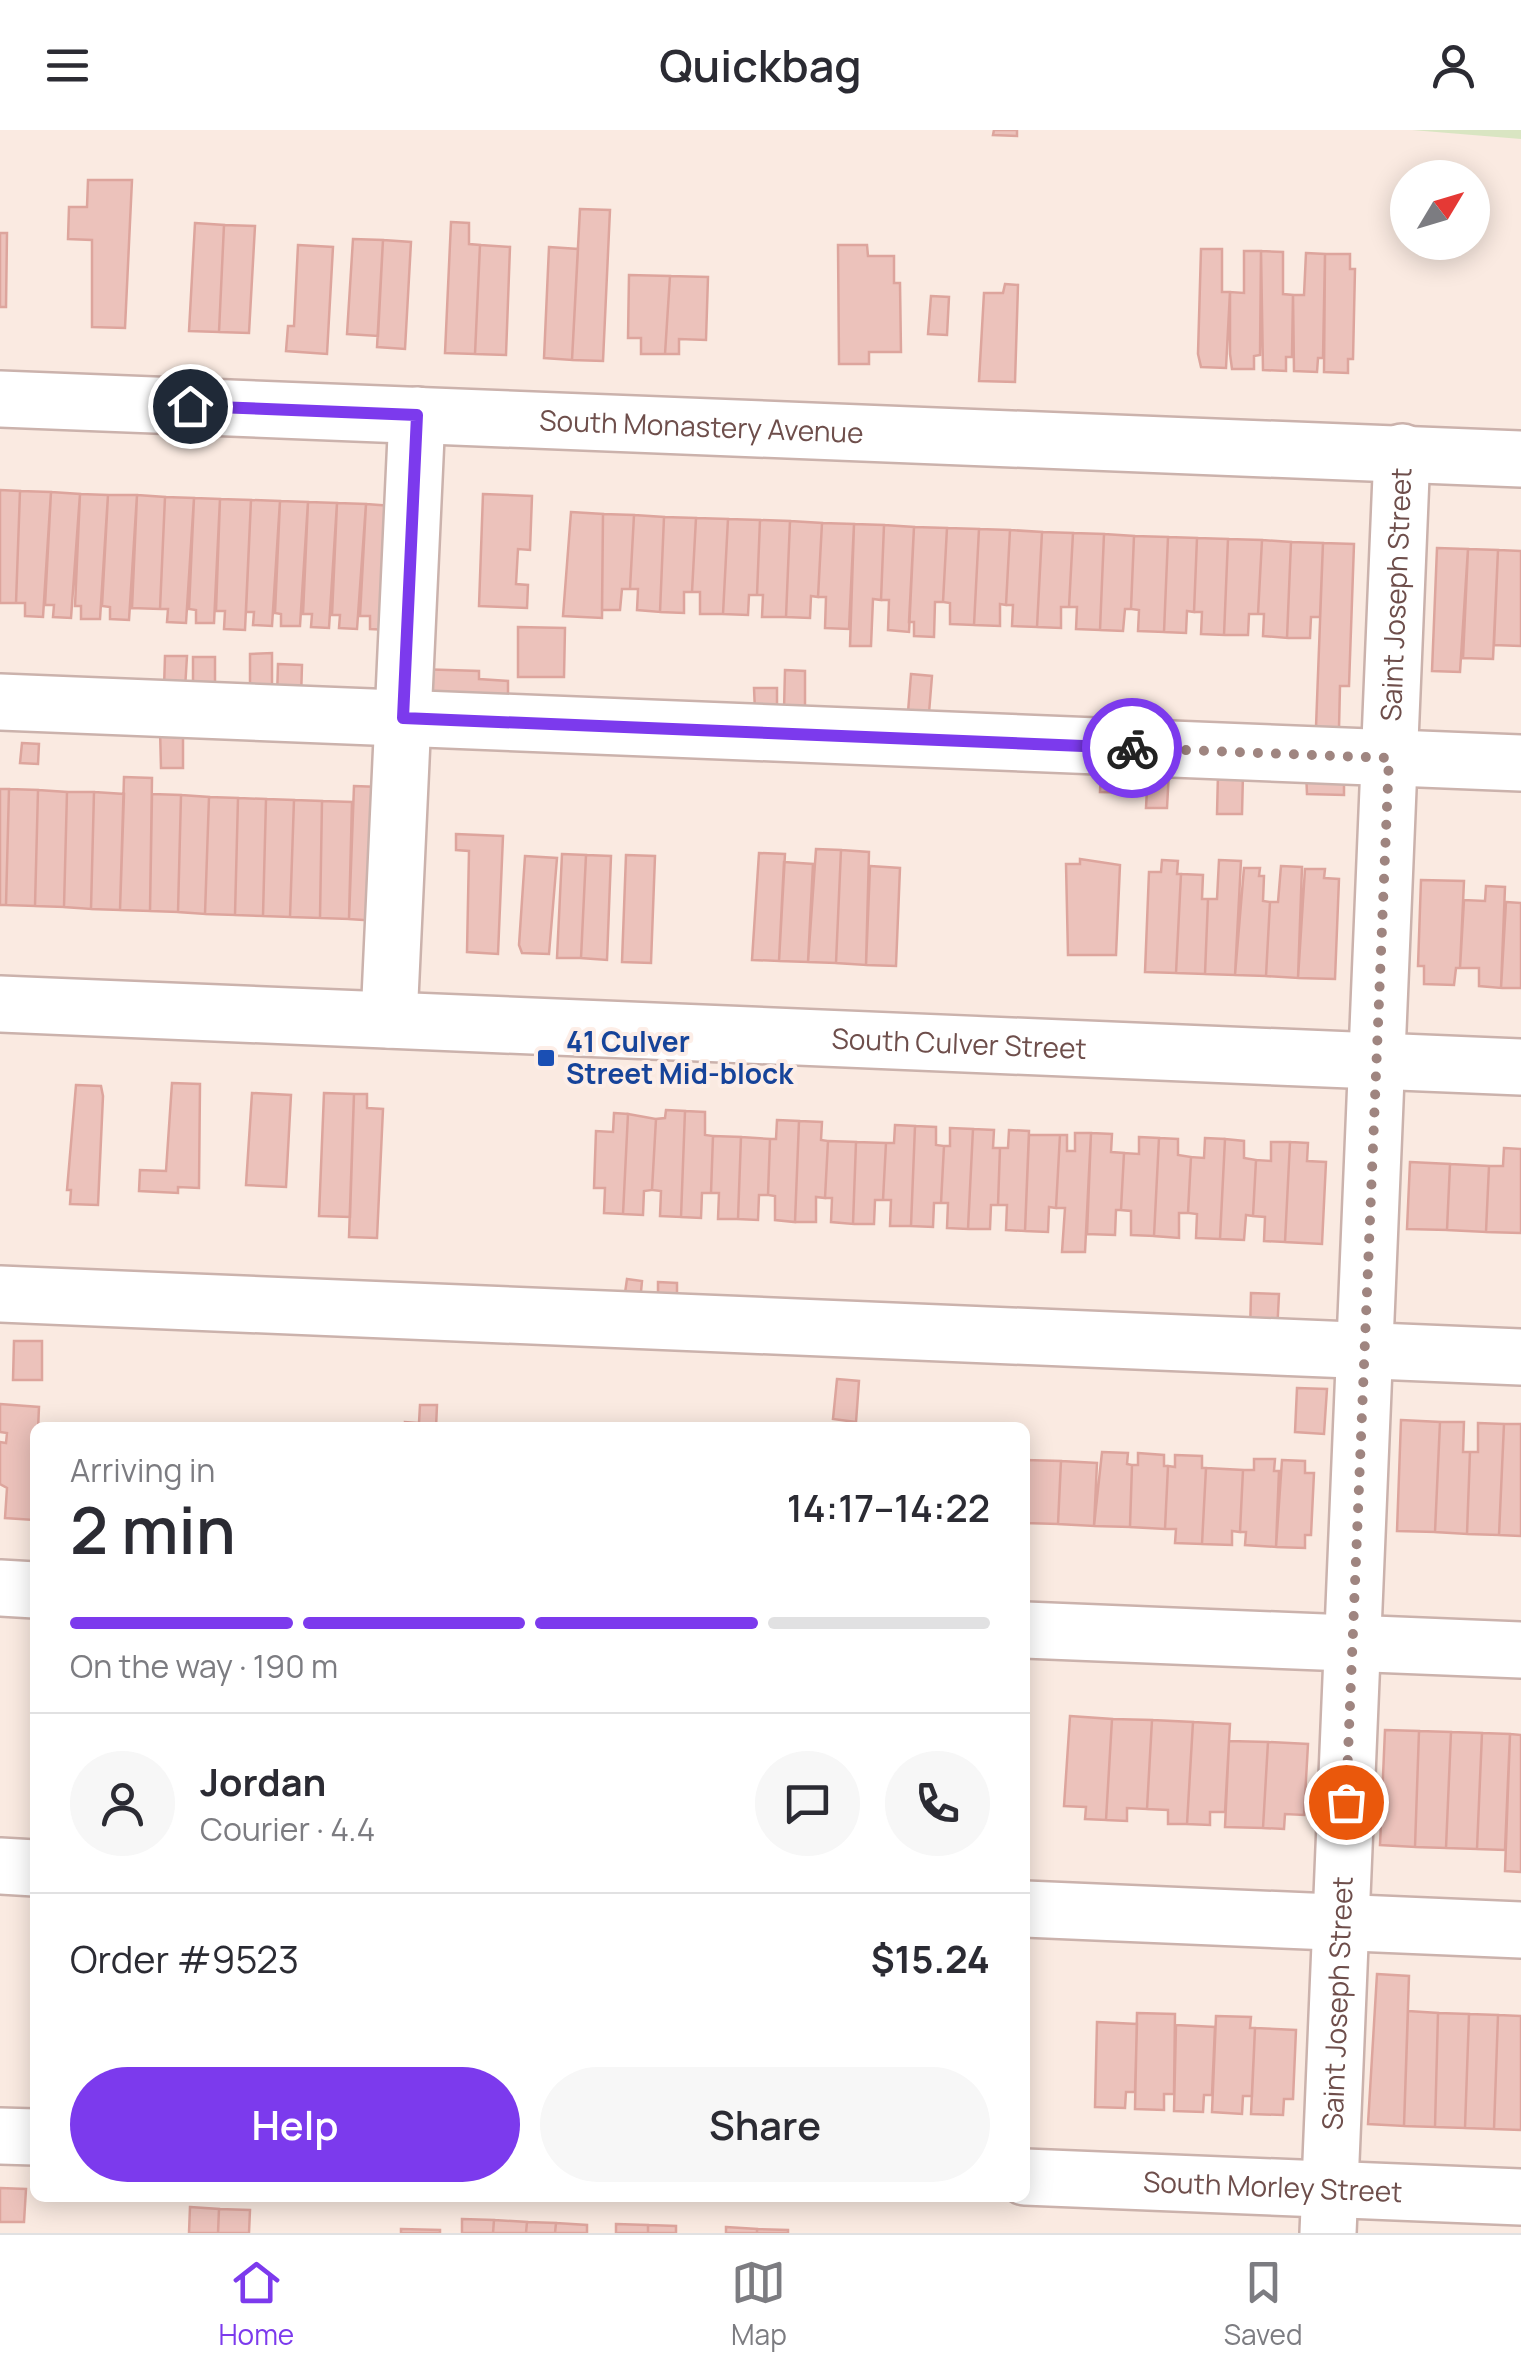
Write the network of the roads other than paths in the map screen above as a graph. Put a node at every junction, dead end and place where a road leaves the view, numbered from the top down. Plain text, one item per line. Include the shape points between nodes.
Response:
1 (0, 399) edge
2 (417, 415) junction
3 (1402, 452) junction
4 (1521, 459) edge
5 (0, 702) edge
6 (403, 718) junction
7 (1389, 758) junction
8 (1521, 763) edge
9 (0, 1004) edge
10 (389, 1020) junction
11 (1376, 1061) junction
12 (1521, 1067) edge
13 (0, 1294) edge
14 (1365, 1351) junction
15 (1521, 1357) edge
16 (0, 1588) edge
17 (30, 1590) edge
18 (1030, 1630) edge
19 (1353, 1643) junction
20 (1521, 1650) edge
21 (0, 1866) edge
22 (30, 1868) edge
23 (1030, 1909) edge
24 (1341, 1922) junction
25 (1521, 1930) edge
26 (0, 2136) edge
27 (30, 2137) edge
28 (1030, 2179) edge
29 (1521, 2197) edge
30 (1329, 2211) edge

1 - 2 street, South Monastery Avenue
2 - 3 street, South Monastery Avenue
2 - 6 street
3 - 4 street, South Monastery Avenue
3 - 7 street, Saint Joseph Street
5 - 6 street
6 - 7 street
6 - 10 street
7 - 8 street
7 - 11 street, Saint Joseph Street
9 - 10 street, South Culver Street
10 - 11 street, South Culver Street
11 - 12 street, South Culver Street
11 - 14 street, Saint Joseph Street
13 - 14 street
14 - 15 street
14 - 19 street, Saint Joseph Street
16 - 17 street
18 - 19 street
19 - 20 street
19 - 24 street, Saint Joseph Street
21 - 22 street
23 - 24 street
24 - 25 street
24 - 30 street, Saint Joseph Street
26 - 27 street
28 - 30 street, South Morley Street
29 - 30 street, South Morley Street

